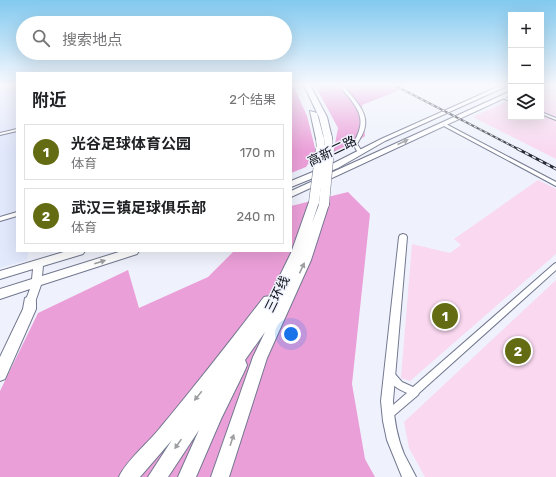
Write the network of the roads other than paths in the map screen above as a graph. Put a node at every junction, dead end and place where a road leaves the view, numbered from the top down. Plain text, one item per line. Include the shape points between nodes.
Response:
1 (312, 107) edge
2 (318, 107) edge
3 (357, 107) edge
4 (457, 107) edge
5 (480, 107) edge
6 (544, 114) edge
7 (556, 119) edge
8 (443, 124) junction
9 (16, 130) edge
10 (0, 134) edge
11 (324, 138) junction
12 (383, 140) junction
13 (359, 150) junction
14 (380, 153) junction
15 (292, 180) edge
16 (292, 184) edge
17 (556, 184) edge
18 (292, 194) edge
19 (292, 199) edge
20 (319, 203) junction
21 (16, 214) edge
22 (0, 219) edge
23 (403, 237) dead end
24 (77, 252) edge
25 (131, 252) edge
26 (38, 264) junction
27 (556, 266) edge
28 (0, 275) edge
29 (36, 283) junction
30 (281, 287) junction
31 (0, 294) edge
32 (30, 302) junction
33 (0, 361) edge
34 (0, 374) edge
35 (389, 374) junction
36 (415, 392) junction
37 (212, 407) junction
38 (388, 415) junction
39 (128, 477) edge
40 (157, 477) edge
41 (187, 477) edge
42 (220, 477) edge
43 (409, 477) edge

1 - 11 highway, 三环线
2 - 11 highway, 三环线 via 323,117
3 - 13 street via 363,125 355,144
4 - 12 main road, 高新二路
5 - 8 main road, 高新二路
6 - 7 street
14 -> 8 main road, 高新二路
8 - 17 street
9 - 10 street
11 - 20 highway, 三环线, bridge via 329,159
12 - 13 main road, 高新二路
12 - 16 main road, 高新二路 via 335,166
13 - 15 main road, 高新二路
14 - 18 main road, 高新二路
14 - 19 main road, 高新二路 via 330,182
20 - 30 highway, 三环线
42 -> 20 highway, 三环线 via 260,357 305,260
21 - 22 street
23 - 35 street
24 - 26 main road
29 -> 25 main road
26 - 28 main road
26 - 29 main road
27 - 36 street
29 - 31 main road
29 - 32 main road
30 - 37 highway, 三环线 via 264,321
30 -> 39 highway via 176,423
32 - 33 street via 23,310
32 - 34 highway
35 - 36 street via 399,385
35 - 38 street
36 - 38 street
37 -> 40 highway
37 - 41 highway
38 - 43 street via 394,444

